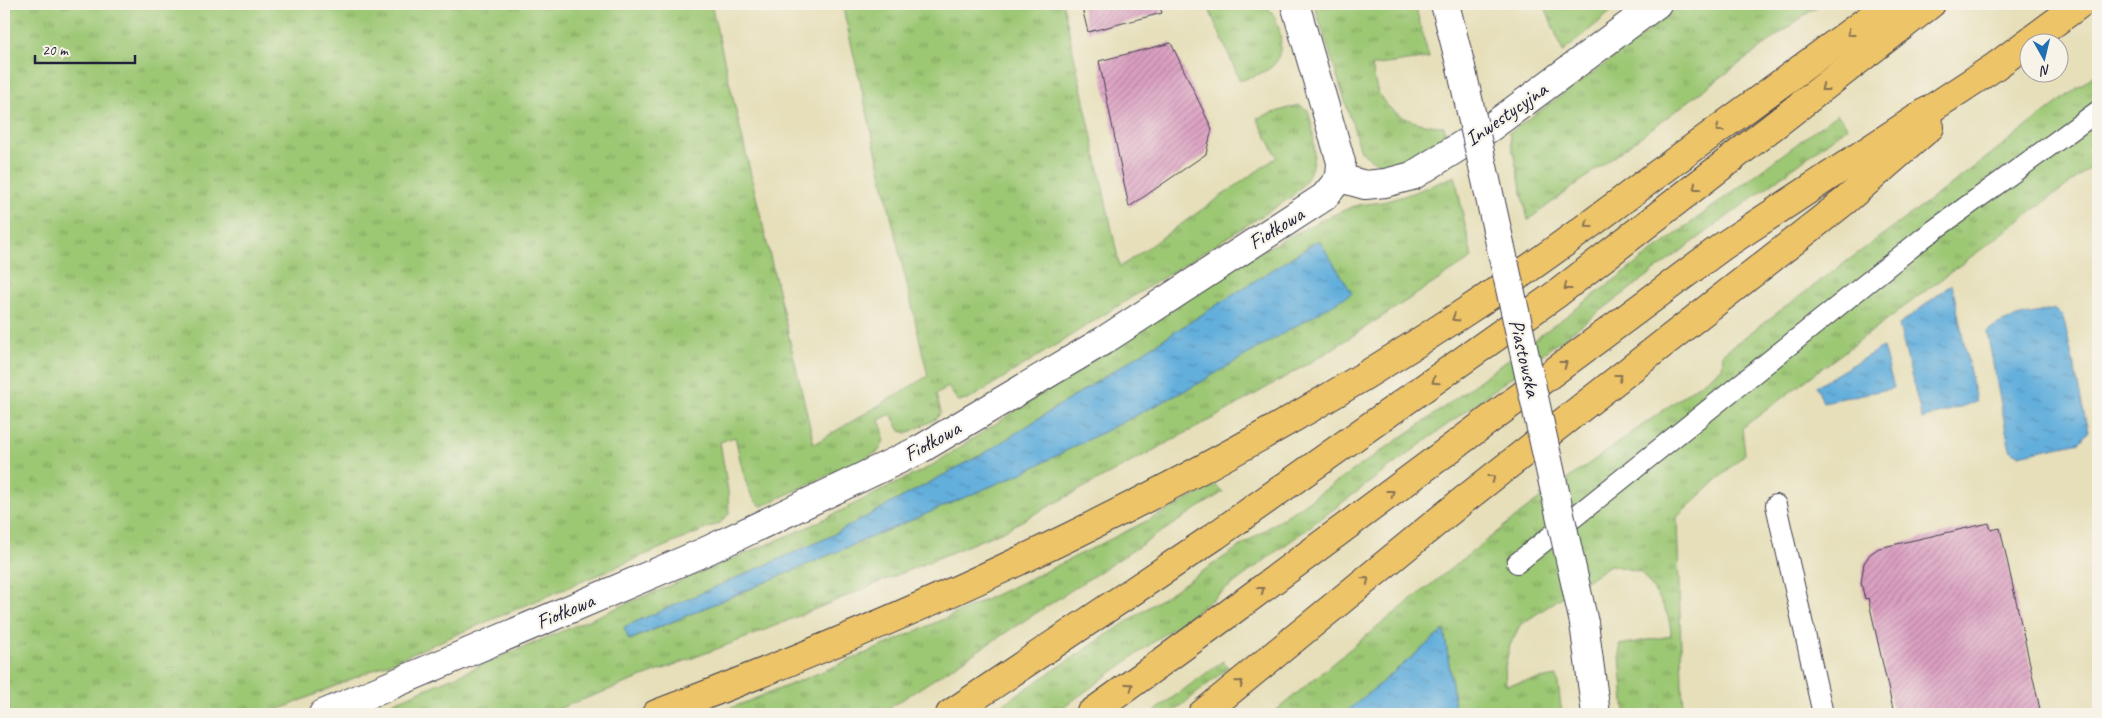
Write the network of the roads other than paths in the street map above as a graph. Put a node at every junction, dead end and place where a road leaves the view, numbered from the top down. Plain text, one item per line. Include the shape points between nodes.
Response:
1 (1295, 4) edge
2 (1445, 4) edge
3 (1656, 4) edge
4 (1890, 4) edge
5 (1931, 4) edge
6 (2080, 4) edge
7 (1994, 68) junction
8 (2098, 111) edge
9 (1340, 178) junction
10 (1776, 505) dead end
11 (1517, 563) dead end
12 (324, 714) edge
13 (656, 714) edge
14 (950, 714) edge
15 (1090, 714) edge
16 (1202, 714) edge
17 (1596, 714) edge
18 (1823, 714) edge

1 - 9 street via 1341,162
2 - 17 street, Piastowska, bridge via 1584,623
3 - 9 street, Inwestycyjna via 1492,127 1412,176 1365,185
4 -> 13 highway via 1584,229 1465,312 1300,414 1175,484 1036,554 780,667
5 -> 14 highway via 1558,294 1215,536
6 - 7 highway
15 -> 7 highway via 1723,246
16 -> 7 highway via 1460,503 1852,195
8 - 11 lane via 1923,238
9 - 12 street, Fiołkowa via 1324,197 1302,213 1103,341 920,450 704,552
10 - 18 lane

